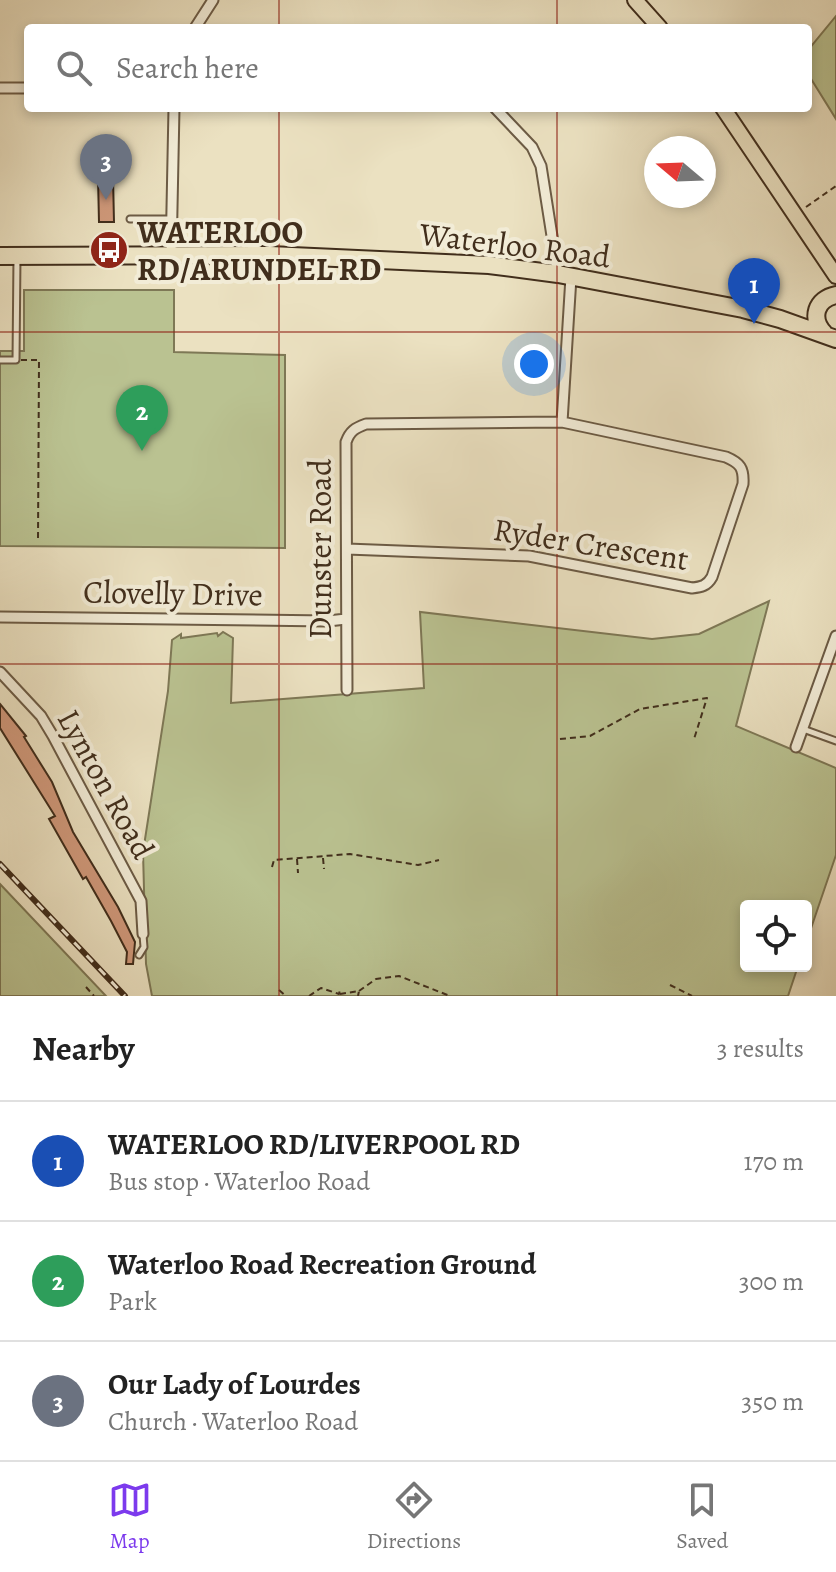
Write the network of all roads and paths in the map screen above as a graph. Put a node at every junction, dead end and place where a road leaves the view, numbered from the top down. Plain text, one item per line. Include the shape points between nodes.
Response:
1 (213, 0) edge
2 (635, 0) edge
3 (198, 24) edge
4 (656, 24) edge
5 (0, 88) edge
6 (24, 88) edge
7 (174, 112) edge
8 (499, 112) edge
9 (726, 112) edge
10 (836, 186) edge
11 (795, 214) junction
12 (130, 219) dead end
13 (172, 220) junction
14 (9, 256) edge
15 (171, 258) junction
16 (826, 263) junction
17 (565, 275) junction
18 (836, 276) edge
19 (825, 301) edge
20 (780, 319) junction
21 (830, 336) edge
22 (0, 360) edge
23 (16, 360) junction
24 (562, 422) junction
25 (38, 540) dead end
26 (347, 549) junction
27 (0, 617) edge
28 (346, 619) junction
29 (836, 636) edge
30 (831, 664) edge
31 (0, 672) edge
32 (347, 690) dead end
33 (802, 729) junction
34 (560, 739) dead end
35 (694, 739) dead end
36 (836, 741) edge
37 (796, 747) dead end
38 (323, 856) junction
39 (297, 858) junction
40 (439, 860) dead end
41 (272, 867) dead end
42 (324, 869) dead end
43 (298, 873) dead end
44 (143, 934) joint
45 (139, 955) dead end
46 (670, 985) dead end
47 (86, 987) dead end
48 (279, 990) dead end
49 (359, 991) junction
50 (94, 996) edge
51 (286, 996) edge
52 (309, 996) edge
53 (358, 996) edge
54 (450, 996) edge
55 (692, 996) edge

1 - 3 street
2 - 4 main road
5 - 6 street
7 - 13 street
8 - 17 street via 532,147 541,166
9 - 11 main road
10 - 11 path
11 - 16 main road
12 - 13 lane
13 - 15 street
14 - 15 highway, Waterloo Road
14 - 23 lane
15 - 17 highway, Waterloo Road via 371,258
16 - 18 main road
16 - 19 main road
17 - 20 highway, Waterloo Road
17 - 24 street
19 - 20 highway, Waterloo Road via 802,316
19 - 21 highway via 816,320
20 - 21 highway, Waterloo Road
22 - 23 lane
23 - 25 path via 39,360
24 - 26 street, Dunster Road via 356,428 346,442
24 - 26 street, Ryder Crescent via 739,463 743,484 709,583 692,588 529,556
26 - 28 street, Dunster Road
27 - 28 street, Clovelly Drive
28 - 32 street, Dunster Road
29 - 30 street
30 - 33 street
31 - 44 street, Lynton Road via 53,736 141,901
33 - 36 lane
33 - 37 street
34 - 35 path via 590,736 640,709 707,698
38 - 39 path
38 - 40 path via 350,854 418,865
38 - 42 path
39 - 41 path via 274,860
39 - 43 path
44 - 45 lane
46 - 55 path
47 - 50 path
48 - 51 path
49 - 52 path via 321,988
49 - 53 path
49 - 54 path via 376,979 399,976

